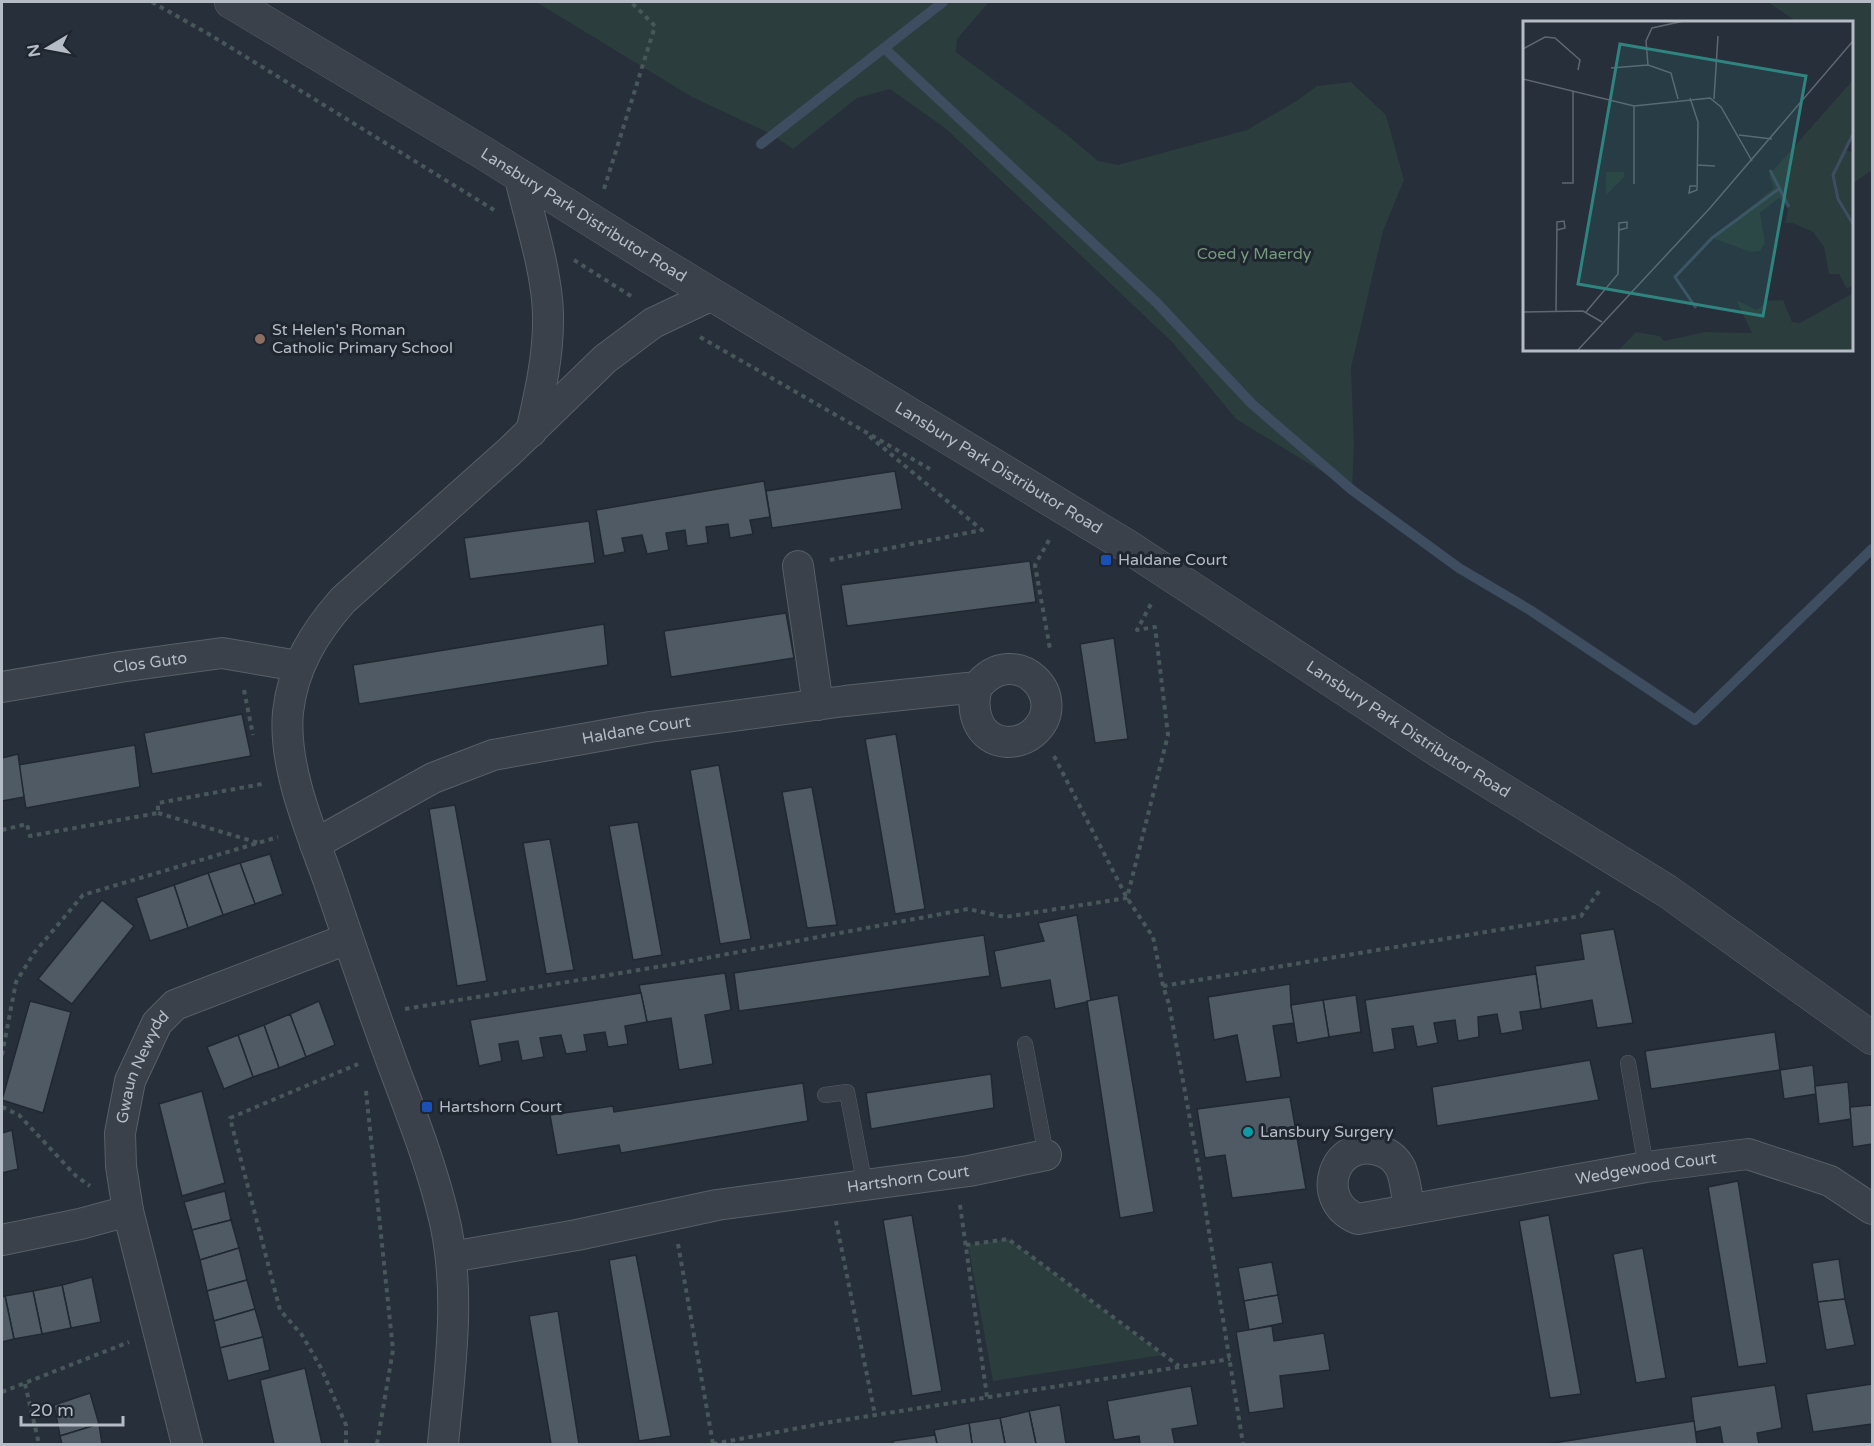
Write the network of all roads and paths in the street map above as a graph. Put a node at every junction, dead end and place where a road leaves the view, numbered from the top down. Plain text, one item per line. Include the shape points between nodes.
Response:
1 (152, 2) edge
2 (231, 2) edge
3 (631, 2) edge
4 (519, 174) junction
5 (593, 222) junction
6 (533, 235) junction
7 (712, 295) junction
8 (665, 317) junction
9 (859, 428) junction
10 (531, 432) junction
11 (938, 474) dead end
12 (1039, 534) dead end
13 (798, 566) joint
14 (1167, 573) junction
15 (237, 654) junction
16 (298, 666) junction
17 (1029, 674) junction
18 (2, 687) edge
19 (977, 687) junction
20 (818, 705) junction
21 (1039, 727) junction
22 (254, 738) dead end
23 (261, 772) dead end
24 (263, 784) junction
25 (266, 793) dead end
26 (158, 813) junction
27 (276, 829) dead end
28 (2, 830) edge
29 (260, 843) junction
30 (315, 844) junction
31 (1621, 863) junction
32 (1127, 898) junction
33 (347, 939) junction
34 (1163, 987) junction
35 (375, 1014) junction
36 (1872, 1038) edge
37 (1025, 1044) dead end
38 (355, 1054) dead end
39 (2, 1055) edge
40 (1628, 1063) dead end
41 (358, 1064) junction
42 (361, 1072) dead end
43 (365, 1089) dead end
44 (825, 1095) dead end
45 (2, 1107) edge
46 (1046, 1155) joint
47 (1646, 1167) junction
48 (866, 1186) junction
49 (958, 1194) dead end
50 (1872, 1209) edge
51 (1409, 1210) dead end
52 (128, 1211) junction
53 (672, 1215) junction
54 (847, 1218) dead end
55 (836, 1221) junction
56 (825, 1222) dead end
57 (2, 1240) edge
58 (689, 1243) dead end
59 (678, 1244) junction
60 (966, 1245) junction
61 (451, 1257) junction
62 (159, 1333) junction
63 (1230, 1359) junction
64 (1180, 1367) junction
65 (25, 1384) junction
66 (2, 1392) edge
67 (987, 1397) junction
68 (875, 1415) junction
69 (39, 1444) edge
70 (187, 1444) edge
71 (346, 1444) edge
72 (377, 1444) edge
73 (443, 1444) edge
74 (713, 1444) edge
75 (1243, 1444) edge

1 - 6 path
2 - 4 street, Lansbury Park Distributor Road
3 - 5 path via 655,26
4 - 5 street, Lansbury Park Distributor Road
4 - 6 street
5 - 7 street, Lansbury Park Distributor Road
6 - 8 path
6 - 10 street via 548,312 545,366
7 - 8 street
7 - 14 street, Lansbury Park Distributor Road
8 - 9 path
8 - 10 street via 604,359
9 - 11 path
9 - 13 path via 982,530
10 - 16 street via 343,600 323,622
12 - 17 path via 1049,540 1035,565 1050,653
13 - 20 street
14 - 31 street, Lansbury Park Distributor Road via 1440,752
14 - 32 path via 1137,630 1155,627 1168,735
15 - 16 street, Clos Guto
15 - 18 street, Clos Guto via 163,661
15 - 22 path
16 - 30 street via 288,714 289,740 300,797
17 - 19 street via 1019,669 995,671
17 - 21 street via 1044,693 1046,704
19 - 20 street, Haldane Court
19 - 21 street via 977,722 995,739 1019,741
20 - 30 street, Haldane Court via 650,727 493,754 433,778
21 - 32 path
23 - 24 path
24 - 25 path
24 - 26 path via 158,803
26 - 28 path via 30,836 27,824
26 - 29 path
27 - 29 path via 278,837
29 - 39 path via 83,895 34,953 16,982
30 - 33 street
31 - 34 path via 1581,916
31 - 36 street, Lansbury Park Distributor Road via 1667,891
32 - 34 path via 1153,937
32 - 35 path via 1005,917 968,909 669,965
33 - 35 street
33 - 52 street, Gwaun Newydd via 176,1005 157,1023 130,1081 120,1133
34 - 63 path via 1197,1157
35 - 61 street via 431,1168
37 - 46 lane
38 - 41 path
40 - 47 lane
41 - 42 path
41 - 71 path via 230,1118 280,1310 302,1335 321,1368 346,1425
43 - 72 path via 393,1350
44 - 48 lane via 847,1092
45 - 52 path via 20,1115 76,1176
46 - 48 street, Hartshorn Court
47 - 50 street, Wedgewood Court via 1748,1154 1830,1181
47 - 51 street, Wedgewood Court
48 - 53 street, Hartshorn Court
49 - 60 path
52 - 57 street
52 - 62 street, Gwaun Newydd
53 - 59 path
53 - 61 street, Hartshorn Court
54 - 55 path
55 - 56 path
55 - 68 path
58 - 59 path
59 - 74 path
60 - 64 path via 1008,1239
60 - 67 path
61 - 73 street via 454,1295
62 - 65 path via 116,1346
62 - 70 street, Gwaun Newydd
63 - 64 path
63 - 75 path
64 - 67 path
65 - 66 path
65 - 69 path
67 - 68 path
68 - 74 path

